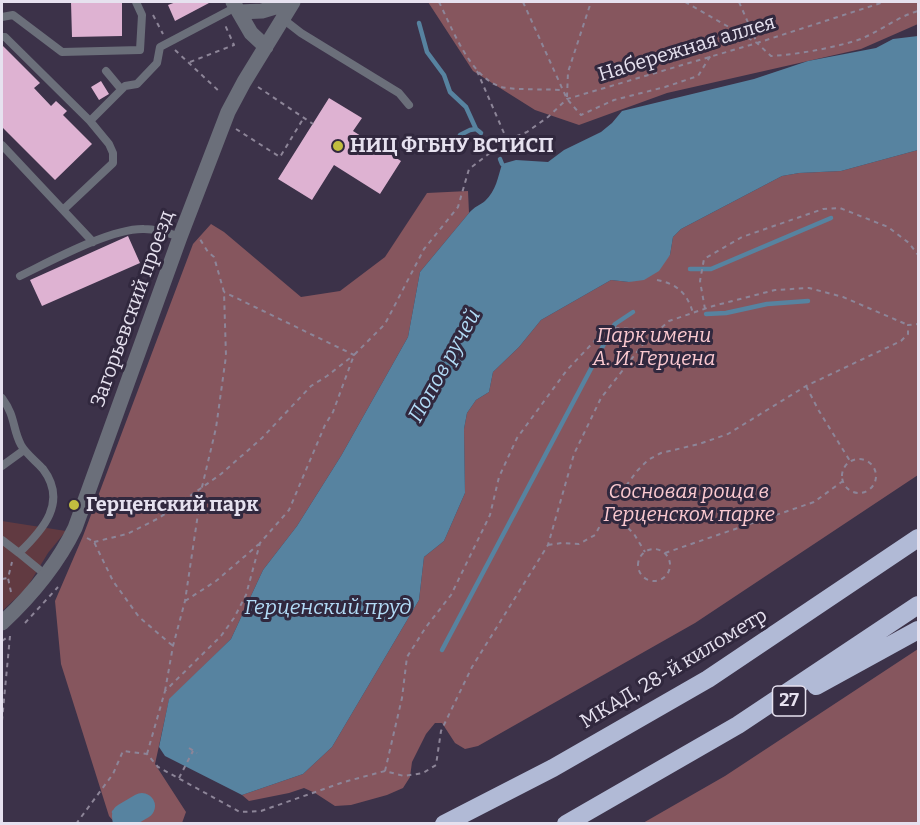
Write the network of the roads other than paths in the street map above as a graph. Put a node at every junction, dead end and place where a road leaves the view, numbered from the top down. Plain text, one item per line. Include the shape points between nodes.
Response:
1 (136, 2) edge
2 (293, 2) edge
3 (236, 7) edge
4 (2, 17) edge
5 (283, 19) junction
6 (2, 37) edge
7 (266, 47) junction
8 (106, 71) dead end
9 (121, 89) junction
10 (409, 105) dead end
11 (90, 121) junction
12 (2, 145) edge
13 (63, 210) junction
14 (180, 237) junction
15 (93, 242) junction
16 (20, 276) dead end
17 (2, 398) edge
18 (24, 450) junction
19 (2, 466) edge
20 (918, 538) edge
21 (2, 540) edge
22 (16, 556) junction
23 (46, 576) junction
24 (918, 605) edge
25 (2, 622) edge
26 (918, 630) edge
27 (659, 772) junction
28 (444, 824) edge
29 (566, 824) edge

1 - 4 lane via 142,15 140,51 62,52 13,15
2 - 3 street via 262,11
2 - 5 street, Загорьевский проезд
3 - 7 street via 251,33
3 - 9 lane via 156,47 157,63 137,84
5 - 7 street, Загорьевский проезд
5 - 10 lane via 399,93
6 - 11 lane
7 - 14 street, Загорьевский проезд via 228,112
8 - 9 lane
9 - 11 lane
11 - 13 lane via 109,144 112,163
12 - 13 lane
13 - 15 lane
14 - 15 lane via 145,229 127,230
14 - 23 street, Загорьевский проезд via 82,513
15 - 16 lane
17 - 18 lane via 11,410
18 - 19 lane
18 - 22 lane via 44,470 52,489 53,508 40,532
20 - 28 highway, МКАД, 28-й километр via 708,679 553,768
21 - 22 lane
22 - 23 lane
23 - 25 street, Загорьевский проезд
24 - 27 highway via 738,725
26 - 27 highway, 27
27 - 29 highway

